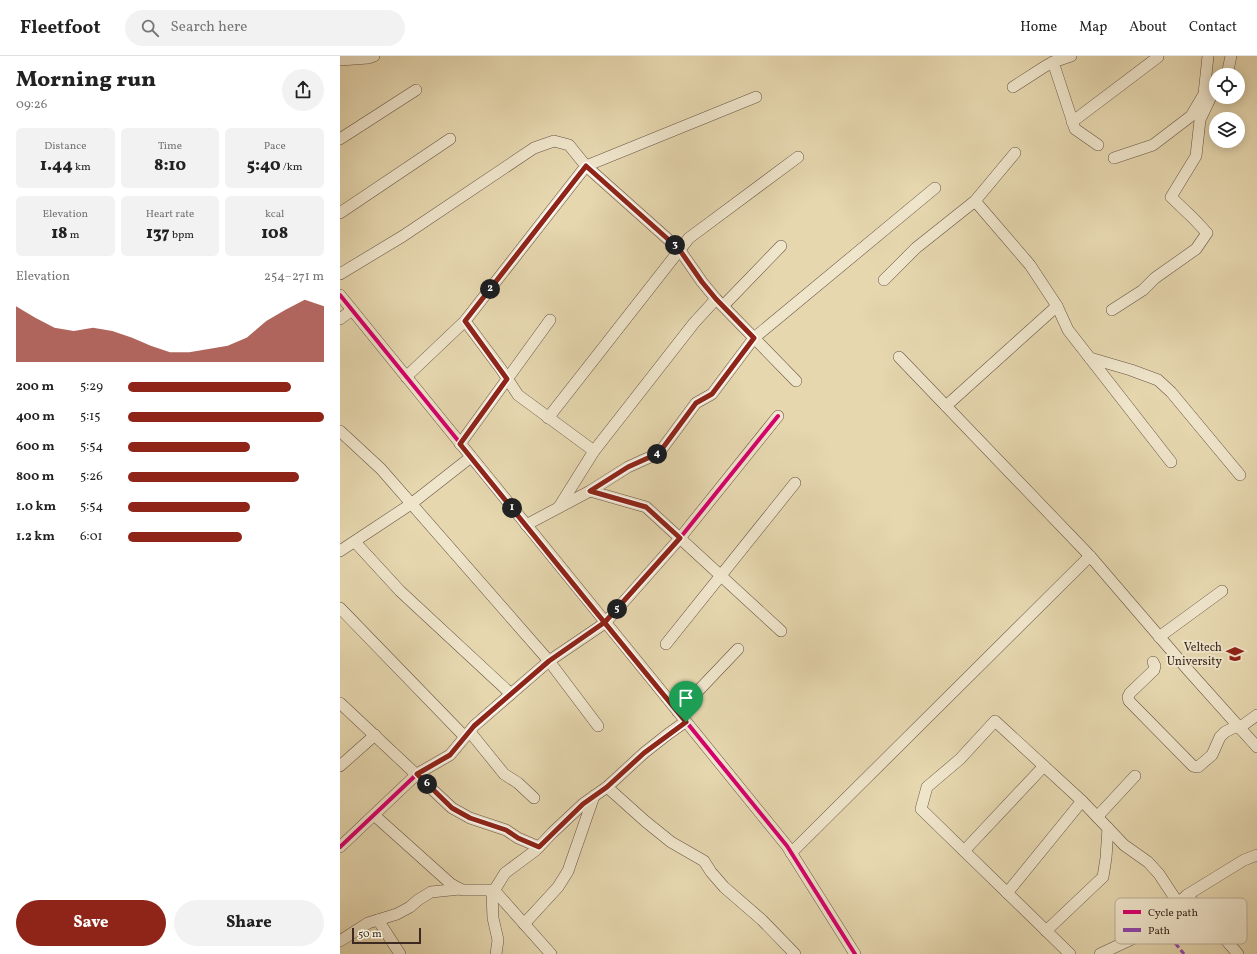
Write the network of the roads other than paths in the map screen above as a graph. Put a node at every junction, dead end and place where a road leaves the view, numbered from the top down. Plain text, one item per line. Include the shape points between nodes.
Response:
1 (374, 56) edge
2 (1071, 56) edge
3 (1208, 56) edge
4 (1232, 56) edge
5 (1158, 57) edge
6 (340, 60) edge
7 (1052, 62) junction
8 (1229, 68) edge
9 (1013, 87) dead end
10 (416, 90) dead end
11 (756, 96) dead end
12 (1209, 101) edge
13 (1072, 122) junction
14 (340, 139) edge
15 (450, 139) dead end
16 (1098, 145) dead end
17 (1015, 153) dead end
18 (798, 157) dead end
19 (1114, 158) dead end
20 (586, 166) junction
21 (935, 188) dead end
22 (975, 201) junction
23 (340, 212) edge
24 (781, 246) dead end
25 (679, 249) junction
26 (340, 274) edge
27 (884, 280) dead end
28 (340, 295) edge
29 (720, 302) junction
30 (1057, 306) junction
31 (352, 310) junction
32 (1112, 310) dead end
33 (340, 319) edge
34 (550, 320) dead end
35 (465, 321) junction
36 (754, 338) junction
37 (899, 357) dead end
38 (1090, 358) junction
39 (406, 377) junction
40 (507, 379) junction
41 (796, 381) dead end
42 (946, 406) junction
43 (778, 416) dead end
44 (548, 418) junction
45 (340, 431) edge
46 (460, 444) junction
47 (594, 451) junction
48 (471, 457) junction
49 (1172, 462) dead end
50 (1240, 475) dead end
51 (794, 483) dead end
52 (590, 491) junction
53 (411, 504) junction
54 (558, 508) junction
55 (526, 525) junction
56 (680, 538) junction
57 (355, 542) junction
58 (340, 552) edge
59 (1090, 556) junction
60 (721, 576) junction
61 (1222, 591) dead end
62 (340, 608) edge
63 (605, 622) junction
64 (781, 631) dead end
65 (1159, 637) junction
66 (666, 644) dead end
67 (738, 649) dead end
68 (549, 661) junction
69 (1153, 662) dead end
70 (511, 694) junction
71 (340, 703) edge
72 (678, 712) junction
73 (1257, 715) edge
74 (686, 722) junction
75 (598, 726) dead end
76 (1238, 727) junction
77 (467, 734) junction
78 (375, 736) junction
79 (1257, 747) edge
80 (340, 766) edge
81 (1044, 766) junction
82 (417, 774) junction
83 (1135, 776) dead end
84 (607, 787) junction
85 (594, 796) junction
86 (534, 798) dead end
87 (1082, 801) junction
88 (374, 815) junction
89 (1097, 817) junction
90 (1108, 828) junction
91 (539, 847) junction
92 (340, 848) edge
93 (964, 851) junction
94 (791, 853) junction
95 (1257, 855) edge
96 (460, 889) junction
97 (494, 890) junction
98 (1007, 893) junction
99 (1187, 895) junction
100 (1175, 898) edge
101 (1184, 898) edge
102 (1190, 898) edge
103 (378, 920) junction
104 (524, 924) junction
105 (1046, 931) junction
106 (340, 941) edge
107 (1122, 944) edge
108 (1229, 944) edge
109 (1104, 953) edge
110 (400, 954) edge
111 (496, 954) edge
112 (551, 954) edge
113 (795, 954) edge
114 (855, 954) edge
115 (1070, 954) edge
116 (1238, 954) edge

1 - 6 street
2 - 7 street
3 - 19 street via 1204,94 1191,116 1153,145
4 - 8 street
5 - 13 street
7 - 9 street
7 - 13 street
10 - 14 street
11 - 20 street
12 - 32 street via 1200,120 1196,156 1171,197 1207,233 1196,249 1155,278 1143,290
13 - 16 street via 1075,129
15 - 23 street
17 - 22 street
18 - 25 street via 689,238
20 - 25 street
20 - 26 street via 569,145 554,141 534,148 403,236
20 - 35 street
21 - 36 street
22 - 27 street via 916,248
22 - 30 street via 1030,265
24 - 29 street
25 - 29 street
25 - 44 street
28 - 31 street
29 - 36 street
29 - 47 street via 689,329
30 - 38 street via 1068,330
30 - 42 street
31 - 33 street
31 - 39 street
34 - 40 street
35 - 39 street
35 - 40 street
36 - 41 street
36 - 52 street via 712,394 696,403 659,453 628,467
37 - 42 street
38 - 49 street
38 - 50 street via 1158,380 1172,392
39 - 46 street
40 - 44 street via 518,395
40 - 46 street
42 - 59 street
43 - 56 street
44 - 47 street
45 - 53 street via 381,469
46 - 48 street
47 - 54 street
48 - 53 street
48 - 55 street
51 - 60 street
52 - 54 street
52 - 56 street via 646,507
53 - 57 street
53 - 68 street
54 - 55 street
55 - 63 street
56 - 60 street
56 - 63 street
57 - 58 street
57 - 70 street via 400,591
59 - 65 street
59 - 94 street
60 - 64 street
60 - 66 street
61 - 65 street
62 - 77 street
63 - 68 street
63 - 72 street
65 - 76 street
67 - 72 street
68 - 70 street
68 - 75 street
69 - 76 street via 1154,670 1130,693 1129,701 1193,766 1198,767 1214,752 1225,732
70 - 77 street
71 - 78 street
72 - 74 street
73 - 76 street
74 - 84 street via 644,753
74 - 94 street
76 - 79 street
77 - 82 street via 450,755
77 - 86 street via 504,774
78 - 80 street
78 - 82 street
81 - 87 street
81 - 93 street
81 - 93 street via 995,721 960,759 927,787 921,809
82 - 88 street
82 - 91 street via 452,808 470,818 506,830
83 - 89 street
84 - 85 street
84 - 113 street via 671,842 704,861 724,887 762,920
85 - 91 street
85 - 104 street via 568,871 558,888
87 - 89 street
87 - 98 street
88 - 92 street
88 - 96 street via 431,867
89 - 90 street
90 - 100 street via 1124,845 1148,862
90 - 105 street via 1103,877
91 - 97 street via 505,873
93 - 98 street
94 - 114 street
95 - 99 street via 1244,860
96 - 97 street
96 - 103 street via 431,892 397,914
97 - 104 street
97 - 111 street via 493,918 498,940
98 - 105 street
99 - 101 street
99 - 102 street
103 - 106 street via 368,923
103 - 110 street
104 - 112 street
105 - 115 street
107 - 109 street
108 - 116 street

